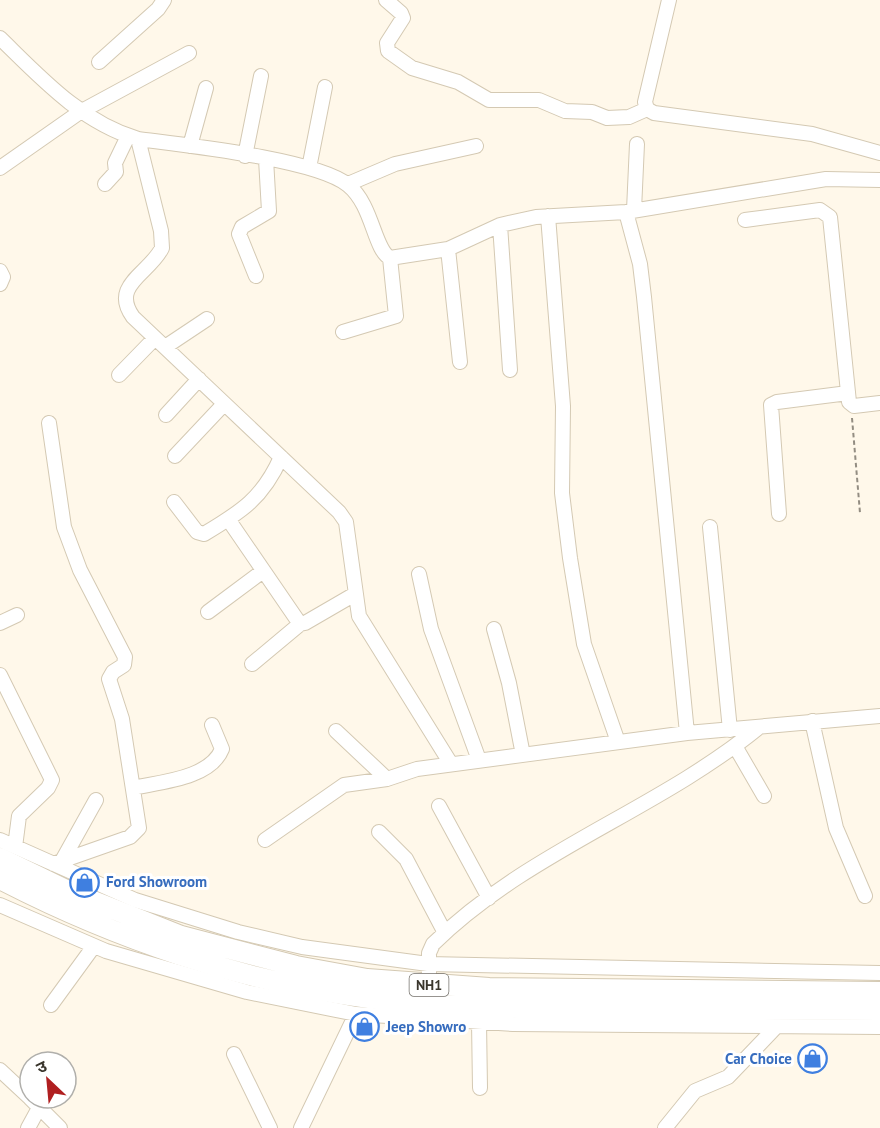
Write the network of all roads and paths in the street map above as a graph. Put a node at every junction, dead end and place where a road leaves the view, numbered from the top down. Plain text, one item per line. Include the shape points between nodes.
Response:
1 (164, 0) edge
2 (386, 0) edge
3 (669, 0) edge
4 (0, 38) edge
5 (189, 53) dead end
6 (99, 62) dead end
7 (261, 76) dead end
8 (325, 87) dead end
9 (206, 88) dead end
10 (647, 109) junction
11 (80, 112) junction
12 (133, 137) junction
13 (637, 144) dead end
14 (190, 146) junction
15 (476, 146) dead end
16 (880, 153) edge
17 (244, 156) junction
18 (266, 159) junction
19 (0, 168) edge
20 (309, 168) junction
21 (880, 180) edge
22 (105, 184) dead end
23 (348, 184) junction
24 (630, 211) junction
25 (548, 216) junction
26 (745, 220) dead end
27 (500, 225) junction
28 (447, 249) junction
29 (390, 258) junction
30 (0, 271) edge
31 (256, 276) dead end
32 (0, 284) edge
33 (207, 319) dead end
34 (343, 332) dead end
35 (160, 343) junction
36 (460, 362) dead end
37 (510, 370) dead end
38 (119, 375) dead end
39 (199, 379) junction
40 (849, 399) junction
41 (224, 404) junction
42 (880, 404) edge
43 (166, 415) dead end
44 (49, 423) dead end
45 (175, 456) dead end
46 (281, 457) junction
47 (174, 502) dead end
48 (860, 513) dead end
49 (778, 514) dead end
50 (228, 519) junction
51 (710, 527) dead end
52 (263, 571) junction
53 (419, 574) dead end
54 (355, 594) junction
55 (208, 612) dead end
56 (17, 615) dead end
57 (0, 622) edge
58 (300, 624) junction
59 (494, 629) dead end
60 (252, 664) dead end
61 (0, 675) edge
62 (880, 716) edge
63 (812, 721) junction
64 (212, 725) dead end
65 (758, 728) junction
66 (730, 730) junction
67 (336, 731) dead end
68 (687, 733) junction
69 (618, 742) junction
70 (735, 746) junction
71 (523, 756) junction
72 (479, 760) junction
73 (451, 764) junction
74 (387, 779) junction
75 (133, 788) junction
76 (764, 796) dead end
77 (96, 800) dead end
78 (439, 806) dead end
79 (379, 832) dead end
80 (0, 840) edge
81 (265, 840) dead end
82 (7, 852) edge
83 (58, 863) junction
84 (0, 879) edge
85 (865, 896) dead end
86 (489, 898) junction
87 (0, 905) edge
88 (445, 933) junction
89 (94, 946) junction
90 (428, 964) junction
91 (880, 973) edge
92 (430, 985) junction
93 (880, 992) edge
94 (561, 999) junction
95 (51, 1005) dead end
96 (880, 1010) edge
97 (356, 1014) junction
98 (479, 1022) junction
99 (776, 1027) junction
100 (880, 1027) edge
101 (234, 1054) dead end
102 (0, 1070) edge
103 (18, 1087) edge
104 (480, 1088) dead end
105 (31, 1110) edge
106 (42, 1110) edge
107 (28, 1128) edge
108 (60, 1128) edge
109 (270, 1128) edge
110 (301, 1128) edge
111 (665, 1128) edge

1 - 6 street
2 - 10 street via 403,18 387,43 388,51 412,68 458,82 482,98 539,100 565,111 592,112 607,118 629,117
3 - 10 street via 645,102
4 - 11 street
5 - 11 street
7 - 17 street
8 - 20 street
9 - 14 street
10 - 16 street via 812,134
11 - 12 street
11 - 19 street
12 - 14 street
12 - 22 street via 115,163 116,172
12 - 35 street via 161,231 162,248 124,296 133,317
13 - 24 street
14 - 17 street
15 - 23 street via 395,164
17 - 18 street
18 - 20 street
18 - 31 street via 269,211 242,227 239,234
20 - 23 street
21 - 24 street via 826,179
23 - 29 street via 366,207 380,249
24 - 25 street
24 - 68 street via 644,297
25 - 27 street
25 - 69 street via 563,406 562,494 584,644
26 - 40 street via 820,210 830,217
27 - 28 street
27 - 37 street
28 - 29 street
28 - 36 street
29 - 34 street via 396,316
30 - 32 street
33 - 35 street
35 - 38 street
35 - 39 street
39 - 41 street
39 - 43 street
40 - 42 street
40 - 48 path
40 - 49 street via 771,405
41 - 45 street
41 - 46 street
44 - 75 street via 64,527 80,570 125,657 126,662 109,679 122,719
46 - 50 street via 264,490
46 - 54 street via 346,522
47 - 50 street via 201,534
50 - 52 street
51 - 66 street
52 - 55 street
52 - 58 street
53 - 72 street via 431,629
54 - 58 street
54 - 73 street via 359,616
56 - 57 street
58 - 60 street
59 - 71 street
61 - 82 street via 52,780 19,816
62 - 63 street
63 - 65 street
63 - 85 street via 836,828
64 - 75 street via 222,749 215,759 195,772
65 - 66 street
65 - 70 street
66 - 68 street
67 - 74 street
68 - 69 street
69 - 71 street
70 - 76 street
70 - 86 street via 534,865
71 - 72 street
72 - 73 street
73 - 74 street
74 - 81 street via 344,785
75 - 83 street via 139,821 136,833
77 - 83 street
78 - 86 street
79 - 88 street via 406,859
80 - 82 street
82 - 83 street
82 - 92 highway, NH1 via 68,891 181,936 318,970
83 - 90 street via 135,900 238,932 302,947
84 - 94 highway, NH1 via 109,929 270,979 367,998 426,1004
86 - 88 street
87 - 89 street
88 - 90 street via 433,944
89 - 95 street
89 - 97 street via 246,992
90 - 91 street
90 - 92 street
92 - 94 highway, NH1
93 - 94 highway, NH1
94 - 96 highway, NH1
97 - 98 street
97 - 110 street
98 - 99 street
98 - 104 street
99 - 100 street
99 - 111 street via 728,1077 695,1091
101 - 109 street
102 - 103 street
105 - 107 street
106 - 108 street

